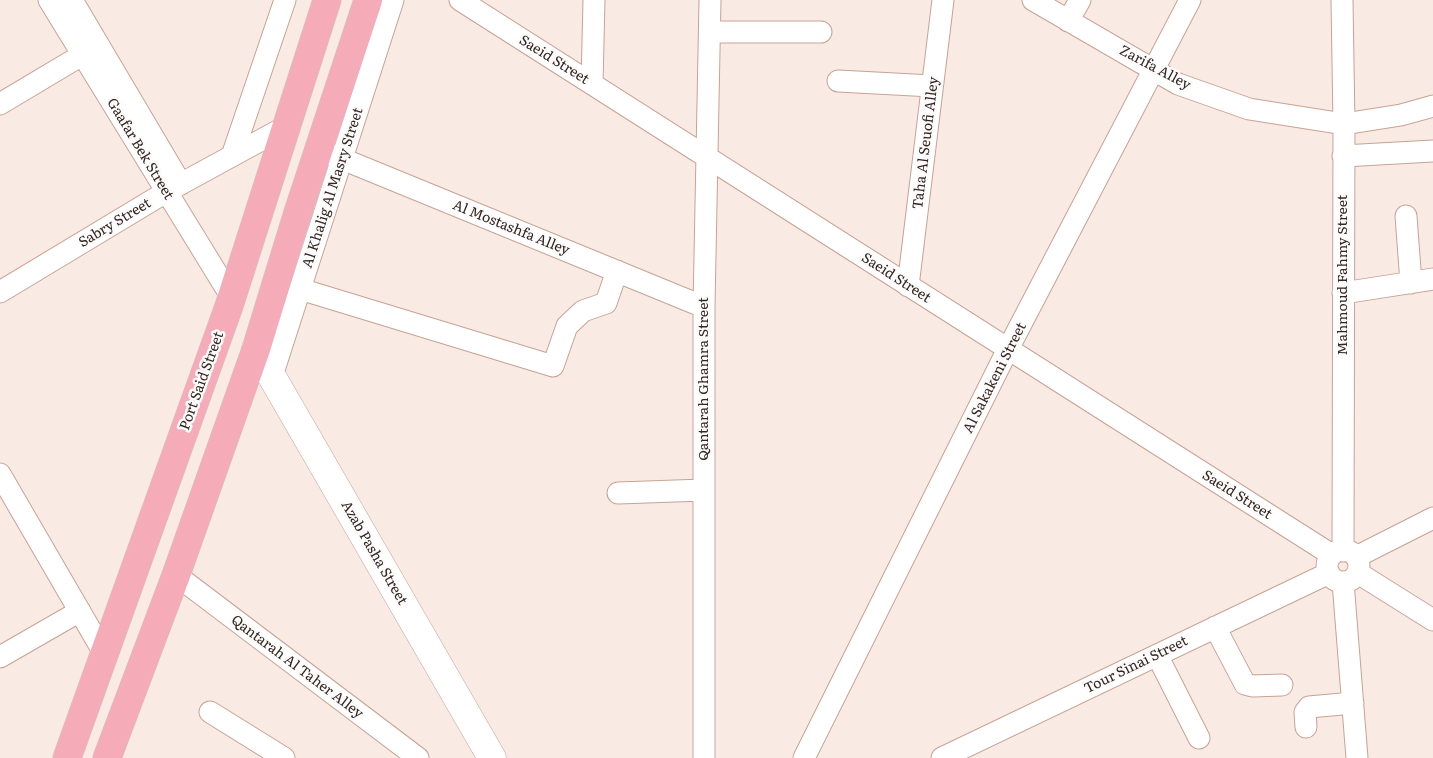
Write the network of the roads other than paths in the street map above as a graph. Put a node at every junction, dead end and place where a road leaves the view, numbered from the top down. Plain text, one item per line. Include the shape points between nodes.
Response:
1 (49, 0) edge
2 (72, 0) edge
3 (285, 0) edge
4 (327, 0) edge
5 (460, 0) edge
6 (594, 0) edge
7 (710, 0) edge
8 (943, 0) edge
9 (1033, 0) edge
10 (1080, 0) edge
11 (1190, 0) edge
12 (1342, 0) edge
13 (376, 1) edge
14 (1068, 21) junction
15 (710, 32) junction
16 (821, 32) dead end
17 (82, 55) junction
18 (1155, 70) junction
19 (838, 81) dead end
20 (592, 84) junction
21 (932, 86) junction
22 (0, 104) edge
23 (1433, 106) edge
24 (1344, 124) junction
25 (285, 127) junction
26 (1433, 151) edge
27 (330, 153) junction
28 (232, 156) junction
29 (706, 156) junction
30 (1343, 156) junction
31 (173, 188) junction
32 (1406, 216) dead end
33 (617, 271) junction
34 (1433, 279) edge
35 (1411, 283) junction
36 (908, 286) junction
37 (300, 289) junction
38 (0, 292) edge
39 (1343, 293) junction
40 (232, 298) junction
41 (704, 307) junction
42 (256, 349) junction
43 (1008, 349) junction
44 (272, 376) junction
45 (2, 480) edge
46 (704, 490) junction
47 (618, 493) dead end
48 (1433, 518) edge
49 (1343, 565) junction
50 (176, 575) junction
51 (80, 611) junction
52 (1433, 620) edge
53 (1215, 627) junction
54 (104, 653) junction
55 (1157, 655) junction
56 (0, 657) edge
57 (1282, 684) dead end
58 (1353, 703) junction
59 (210, 712) dead end
60 (1306, 726) dead end
61 (1199, 738) dead end
62 (67, 758) edge
63 (107, 758) edge
64 (284, 758) edge
65 (418, 758) edge
66 (492, 758) edge
67 (704, 758) edge
68 (804, 758) edge
69 (942, 758) edge
70 (1357, 758) edge

1 - 17 street, Gaafar Bek Street
2 - 31 street, Gaafar Bek Street
3 - 28 street
4 - 25 main road, Port Said Street
5 - 20 street, Saeid Street
6 - 20 street
7 - 15 street, Qantarah Ghamra Street
8 - 21 street, Taha Al Seuofi Alley
9 - 14 street, Zarifa Alley
10 - 14 street
11 - 18 street, Al Sakakeni Street
12 - 24 street, Mahmoud Fahmy Street
13 - 27 main road
14 - 18 street, Zarifa Alley
15 - 16 street
15 - 29 street, Qantarah Ghamra Street
17 - 22 street
17 - 31 street, Gaafar Bek Street
18 - 24 street, Zarifa Alley via 1178,84 1249,109
18 - 43 street, Al Sakakeni Street
19 - 21 street
20 - 29 street, Saeid Street
21 - 36 street, Taha Al Seuofi Alley
23 - 24 street, Zarifa Alley
24 - 30 street, Mahmoud Fahmy Street
25 - 28 street, Sabry Street
25 - 40 main road, Port Said Street
26 - 30 street
27 - 33 street, Al Mostashfa Alley
27 - 37 street, Al Khalig Al Masry Street
27 - 42 main road
28 - 31 street, Sabry Street
29 - 36 street, Saeid Street
29 - 41 street, Qantarah Ghamra Street
30 - 39 street, Mahmoud Fahmy Street
31 - 38 street, Sabry Street
31 - 40 street, Gaafar Bek Street
32 - 35 street
33 - 37 street via 606,303 583,311 568,326 553,366
33 - 41 street, Al Mostashfa Alley
34 - 35 street
35 - 39 street
36 - 43 street, Saeid Street
37 - 44 street, Al Khalig Al Masry Street
39 - 49 street, Mahmoud Fahmy Street
40 - 54 main road, Port Said Street
41 - 46 street, Qantarah Ghamra Street
42 - 44 main road, Azab Pasha Street
42 - 50 main road
43 - 49 street, Saeid Street
43 - 68 street, Al Sakakeni Street
44 - 66 main road, Azab Pasha Street
45 - 51 street
46 - 47 street
46 - 67 street, Qantarah Ghamra Street
48 - 49 street, Tour Sinai Street
49 - 52 street, Saeid Street
49 - 53 street, Tour Sinai Street
49 - 58 street, Mahmoud Fahmy Street
50 - 63 main road
50 - 65 street, Qantarah Al Taher Alley
51 - 54 street
51 - 56 street
53 - 55 street, Tour Sinai Street
53 - 57 street via 1245,684
54 - 62 main road, Port Said Street
55 - 61 street
55 - 69 street, Tour Sinai Street
58 - 60 street via 1309,706 1305,712
58 - 70 street, Mahmoud Fahmy Street
59 - 64 street

